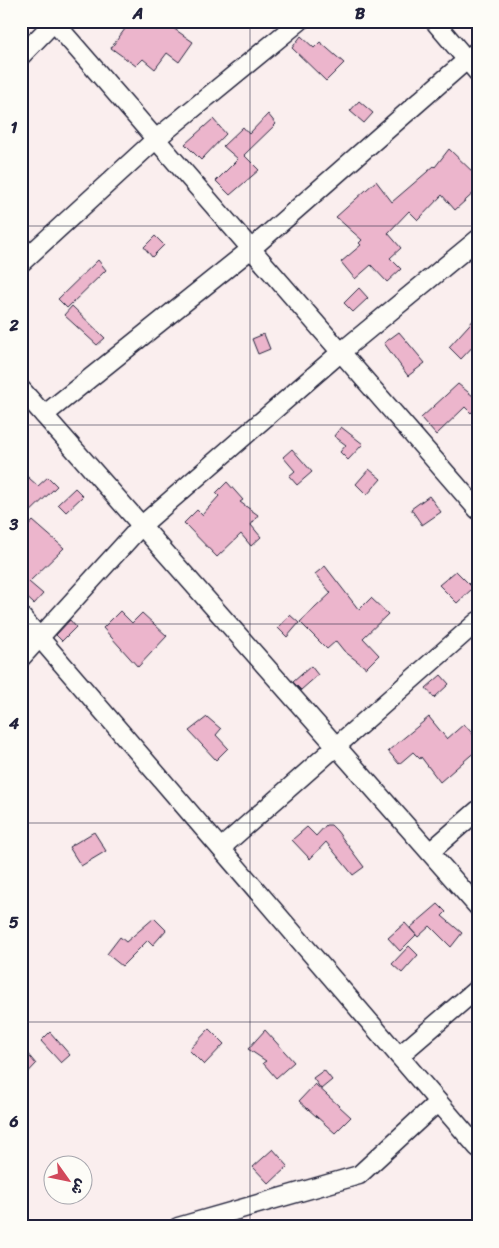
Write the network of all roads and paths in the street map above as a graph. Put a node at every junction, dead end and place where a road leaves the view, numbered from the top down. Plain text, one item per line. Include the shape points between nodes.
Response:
1 (300, 21) edge
2 (434, 21) edge
3 (55, 22) edge
4 (21, 56) edge
5 (474, 61) edge
6 (156, 139) junction
7 (478, 239) edge
8 (251, 249) junction
9 (21, 263) edge
10 (340, 352) junction
11 (21, 390) edge
12 (44, 415) junction
13 (478, 510) edge
14 (141, 526) junction
15 (21, 616) edge
16 (478, 621) edge
17 (40, 636) junction
18 (21, 658) edge
19 (336, 747) junction
20 (478, 810) edge
21 (221, 848) junction
22 (430, 852) junction
23 (478, 907) edge
24 (478, 988) edge
25 (399, 1056) junction
26 (438, 1102) junction
27 (478, 1148) edge
28 (178, 1227) edge

1 - 6 street
2 - 5 street
3 - 4 street
3 - 6 street
5 - 8 street
6 - 8 street
6 - 9 street
7 - 10 street
8 - 10 street
8 - 12 street
10 - 13 street
10 - 14 street
11 - 12 street
12 - 14 street
14 - 17 street
14 - 19 street
15 - 17 street
16 - 19 street
17 - 18 street
17 - 21 street
19 - 21 street
19 - 22 street
20 - 22 street
21 - 25 street
22 - 23 street
24 - 25 street
25 - 26 street
26 - 27 street
26 - 28 street via 358,1175

